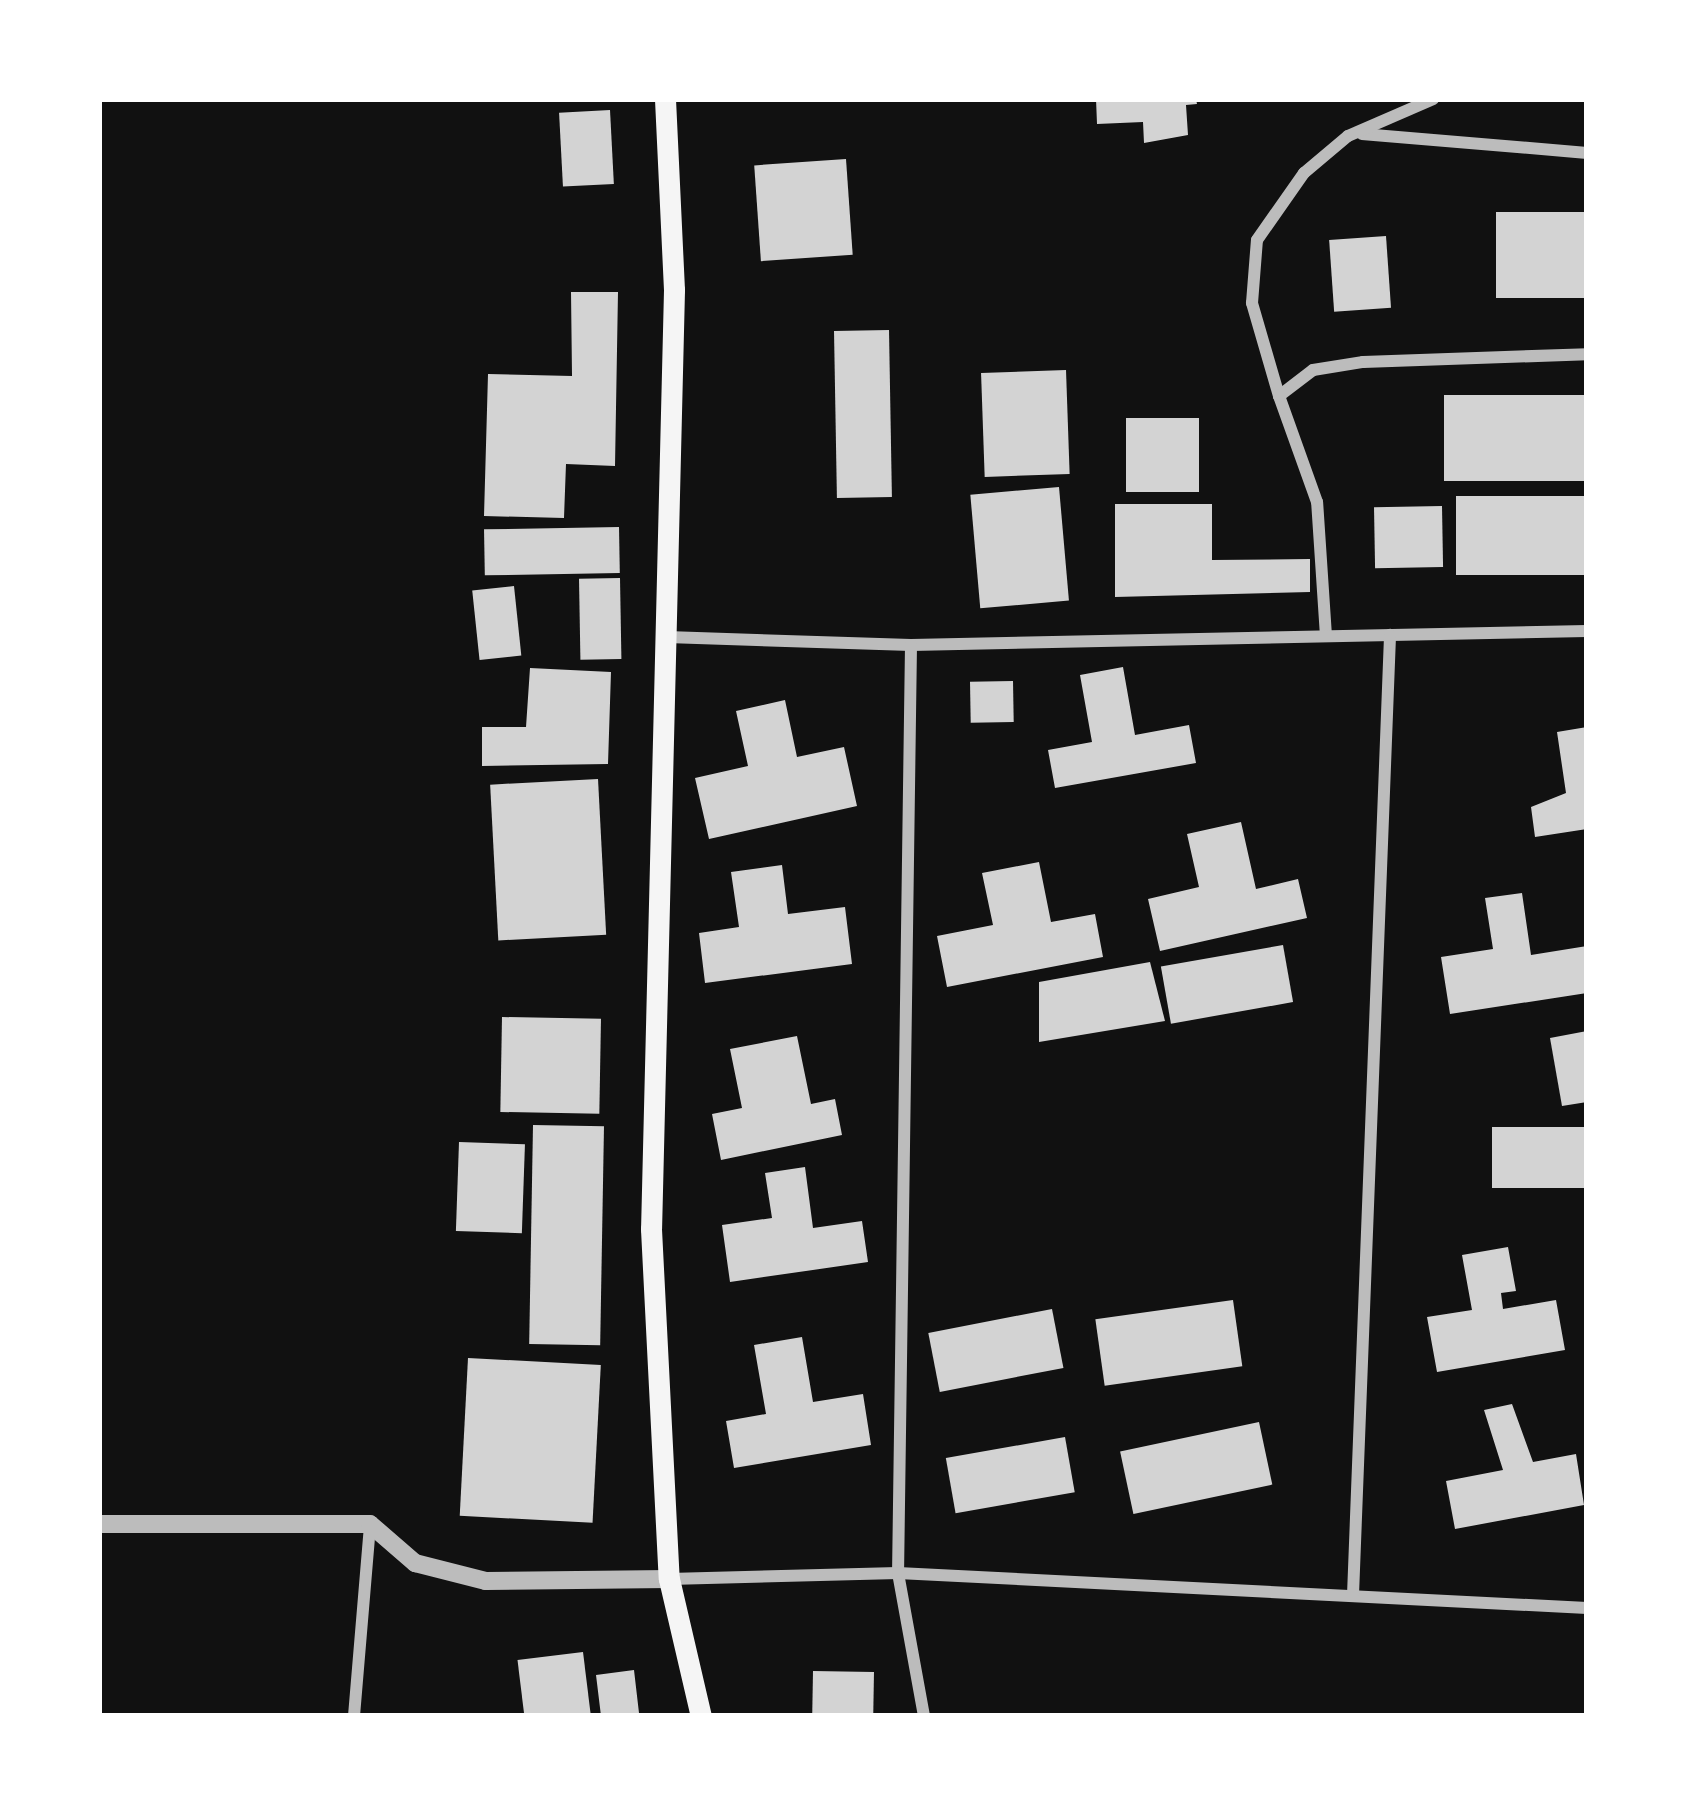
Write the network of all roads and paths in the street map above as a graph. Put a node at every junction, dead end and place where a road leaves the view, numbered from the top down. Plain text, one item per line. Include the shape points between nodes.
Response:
1 (665, 99) edge
2 (1433, 99) edge
3 (1355, 133) junction
4 (1587, 153) edge
5 (1587, 354) edge
6 (1280, 396) junction
7 (1587, 631) edge
8 (1390, 634) junction
9 (1326, 636) junction
10 (667, 637) junction
11 (911, 645) junction
12 (99, 1524) edge
13 (370, 1524) junction
14 (898, 1573) junction
15 (669, 1579) junction
16 (1353, 1595) junction
17 (1587, 1608) edge
18 (354, 1716) edge
19 (701, 1716) edge
20 (924, 1716) edge

1 - 10 main road
2 - 3 street
3 - 4 street
3 - 6 street via 1304,173 1256,240 1252,303
5 - 6 street via 1363,362 1313,370
6 - 9 street via 1317,502
7 - 8 street
8 - 9 street
8 - 16 street
9 - 11 street
10 - 11 street
10 - 15 main road via 651,1229
11 - 14 street
12 - 13 street
13 - 15 street via 415,1563 486,1581
13 - 18 street
14 - 15 street
14 - 16 street
14 - 20 street
15 - 19 main road
16 - 17 street

